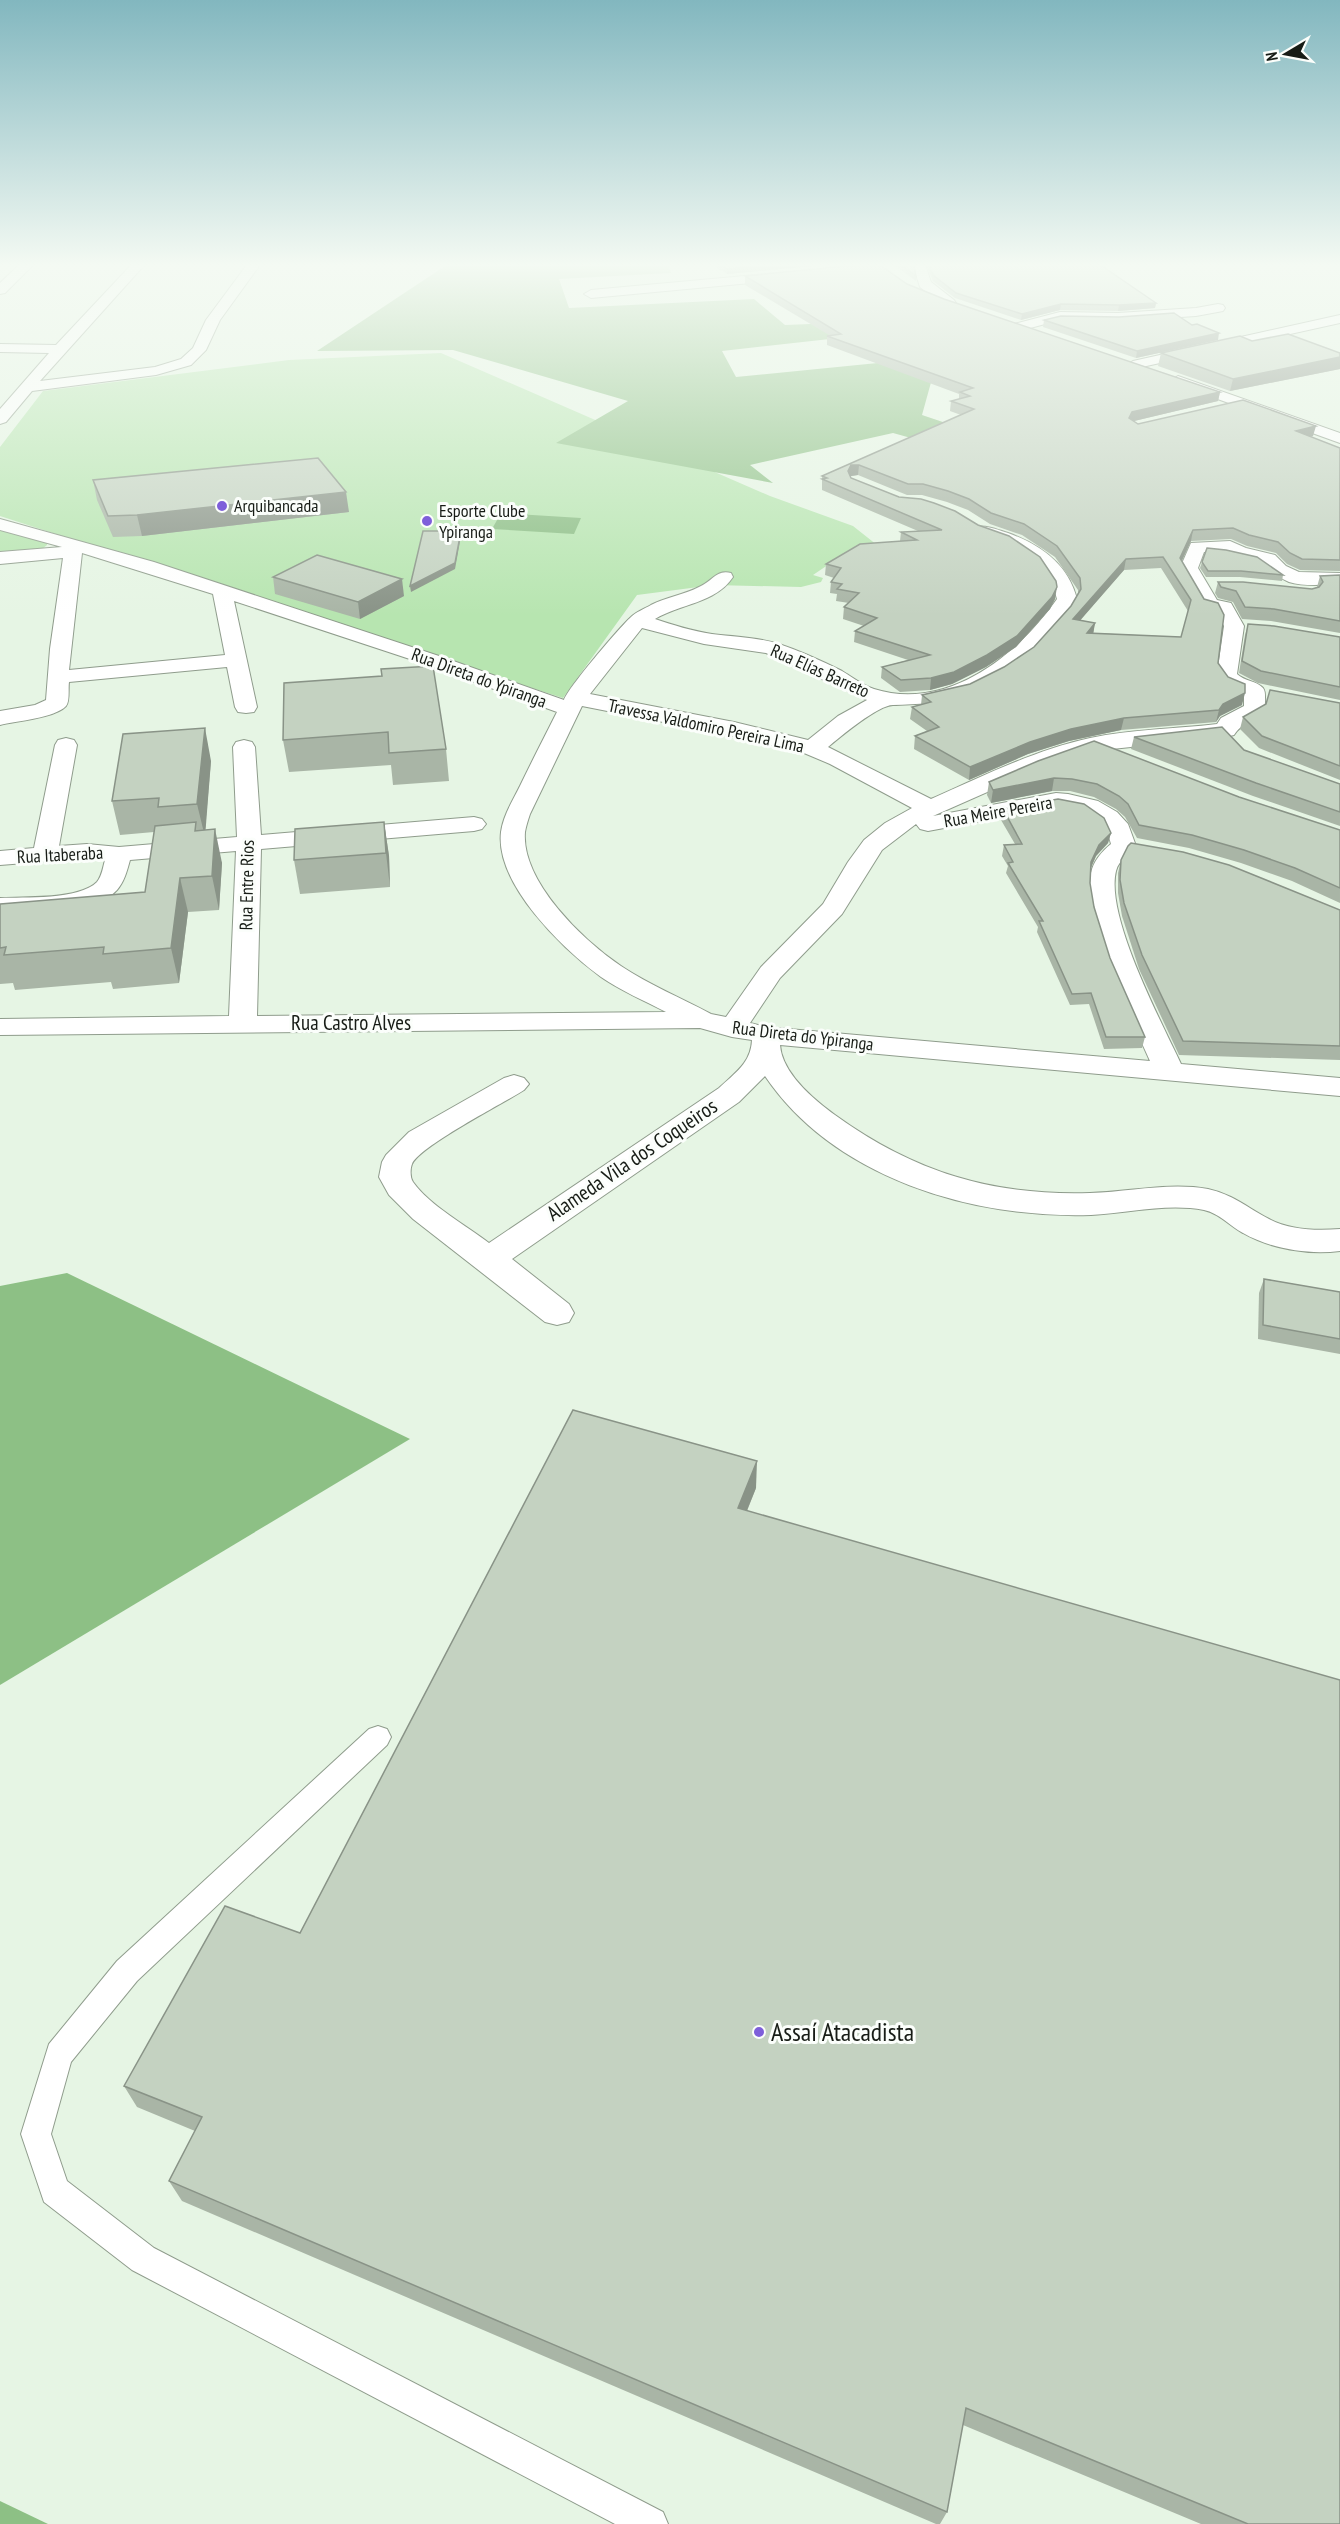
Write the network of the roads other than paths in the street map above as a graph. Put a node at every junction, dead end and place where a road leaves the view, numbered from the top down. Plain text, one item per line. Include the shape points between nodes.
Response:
1 (36, 380) edge
2 (87, 380) edge
3 (1177, 380) edge
4 (30, 387) junction
5 (1242, 403) junction
6 (1218, 409) edge
7 (0, 419) edge
8 (1338, 437) edge
9 (968, 521) edge
10 (0, 524) edge
11 (97, 550) junction
12 (73, 552) junction
13 (0, 558) edge
14 (724, 577) dead end
15 (1340, 579) edge
16 (1198, 585) junction
17 (1219, 585) edge
18 (1277, 588) edge
19 (222, 591) junction
20 (1340, 595) edge
21 (638, 621) junction
22 (236, 660) junction
23 (58, 677) junction
24 (885, 699) junction
25 (572, 704) junction
26 (246, 707) dead end
27 (0, 718) edge
28 (1092, 744) junction
29 (66, 745) dead end
30 (244, 747) dead end
31 (812, 748) junction
32 (1134, 759) edge
33 (931, 808) junction
34 (474, 824) dead end
35 (889, 832) junction
36 (249, 843) junction
37 (45, 854) junction
38 (119, 854) junction
39 (0, 858) edge
40 (0, 906) edge
41 (702, 1020) junction
42 (243, 1023) junction
43 (0, 1027) edge
44 (732, 1029) junction
45 (766, 1044) junction
46 (1170, 1072) junction
47 (514, 1084) dead end
48 (1340, 1087) edge
49 (1340, 1240) edge
50 (489, 1259) junction
51 (557, 1313) dead end
52 (378, 1737) dead end
53 (651, 2524) edge

1 - 4 street
2 - 4 street
3 - 5 street
4 - 7 street
5 - 6 street
5 - 8 street
9 - 24 street, Rua Elías Barreto via 1031,550 1058,577 1067,599 1024,653 994,673 960,690 931,698
10 - 11 street, Rua Direta do Ypiranga
11 - 12 street
11 - 19 street, Rua Direta do Ypiranga
12 - 13 street
12 - 23 street
14 - 21 street via 705,592 660,608
15 - 16 street via 1296,578 1268,559 1230,546 1197,547 1189,568
16 - 17 street
16 - 28 street via 1210,604 1224,607 1241,627 1227,674 1237,685 1263,692 1255,709 1229,723 1234,739
18 - 20 street
19 - 22 street
19 - 25 street, Rua Direta do Ypiranga
21 - 24 street, Rua Elías Barreto via 772,649
21 - 25 street
22 - 23 street
22 - 26 street
23 - 27 street via 57,703
24 - 31 street via 846,721
25 - 31 street, Travessa Valdomiro Pereira Lima via 734,729
25 - 41 street, Rua Direta do Ypiranga via 518,814 513,833 525,880 542,907 578,946 613,974
28 - 32 street
28 - 33 street via 1055,755
29 - 37 street
30 - 36 street, Rua Entre Rios
31 - 33 street, Travessa Valdomiro Pereira Lima
33 - 35 street
34 - 36 street, Rua Itaberaba
35 - 44 street via 859,861 827,916 777,965
35 - 46 street, Rua Meire Pereira via 1056,800 1108,814 1135,847 1108,861 1102,875 1109,924
36 - 38 street, Rua Itaberaba
36 - 42 street, Rua Entre Rios
37 - 38 street, Rua Itaberaba
37 - 39 street, Rua Itaberaba
38 - 40 street via 109,884 93,896
41 - 42 street, Rua Castro Alves
41 - 44 street, Rua Direta do Ypiranga
42 - 43 street, Rua Castro Alves
44 - 45 street, Rua Direta do Ypiranga
45 - 46 street, Rua Direta do Ypiranga
45 - 49 street via 786,1085 810,1111 842,1137 930,1183 976,1196 1032,1203 1209,1200 1228,1206 1276,1234
45 - 50 street, Alameda Vila dos Coqueiros via 752,1073 729,1095
46 - 48 street, Rua Direta do Ypiranga
47 - 50 street via 420,1139 397,1162 395,1177 400,1188 424,1211
50 - 51 street
52 - 53 lane via 127,1971 59,2054 36,2134 55,2191 143,2259

